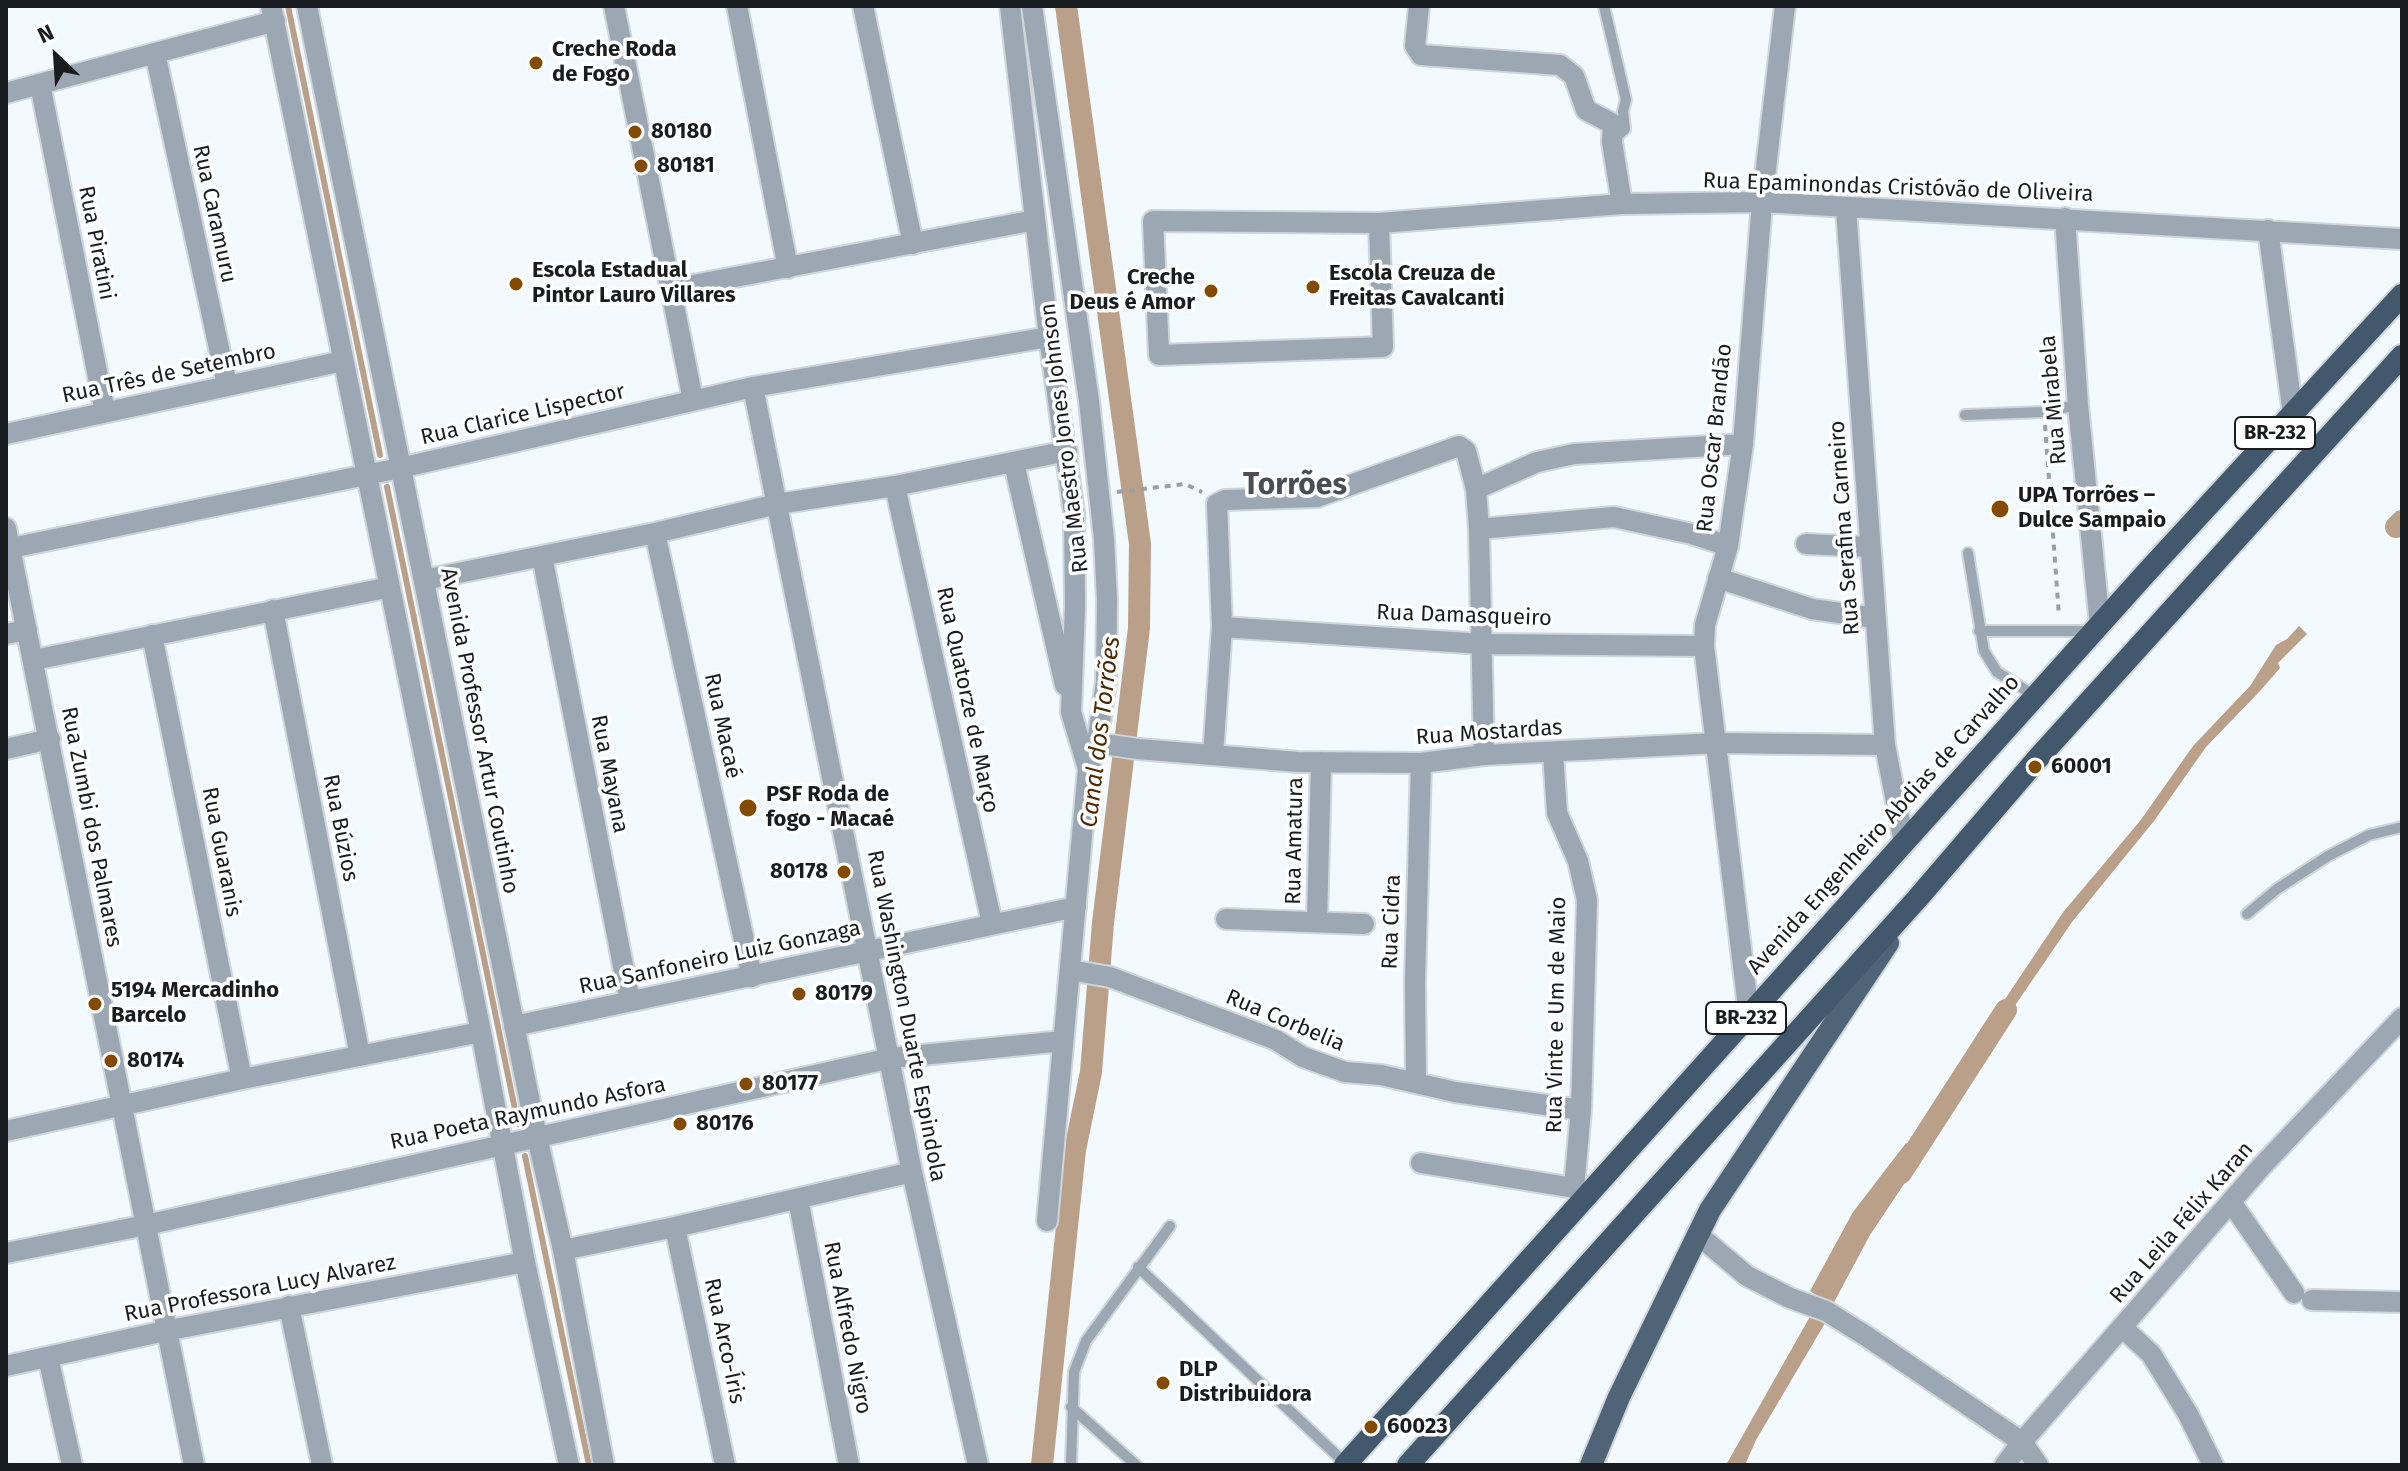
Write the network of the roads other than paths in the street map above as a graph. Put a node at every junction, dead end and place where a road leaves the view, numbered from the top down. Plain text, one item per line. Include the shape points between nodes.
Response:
1 (307, 6) edge
2 (614, 6) edge
3 (737, 6) edge
4 (863, 6) edge
5 (1010, 6) edge
6 (1032, 6) edge
7 (1419, 6) edge
8 (1604, 6) edge
9 (1785, 6) edge
10 (273, 13) edge
11 (155, 53) junction
12 (40, 84) junction
13 (6, 93) edge
14 (1612, 142) junction
15 (1762, 202) junction
16 (1622, 204) junction
17 (1846, 208) junction
18 (2065, 218) junction
19 (1035, 220) junction
20 (1379, 223) junction
21 (2268, 230) junction
22 (2402, 239) edge
23 (913, 244) junction
24 (788, 268) junction
25 (672, 289) junction
26 (2402, 295) edge
27 (1049, 337) junction
28 (2402, 356) edge
29 (343, 361) junction
30 (227, 385) junction
31 (753, 387) junction
32 (693, 400) junction
33 (2078, 405) junction
34 (105, 412) junction
35 (2293, 414) junction
36 (1965, 415) dead end
37 (6, 434) edge
38 (1743, 444) junction
39 (1067, 451) junction
40 (1014, 463) junction
41 (400, 468) junction
42 (367, 474) junction
43 (895, 486) junction
44 (1476, 489) junction
45 (777, 504) junction
46 (6, 528) edge
47 (1479, 529) junction
48 (655, 533) junction
49 (1806, 544) dead end
50 (1728, 546) junction
51 (1870, 547) junction
52 (11, 548) junction
53 (1968, 553) dead end
54 (542, 556) junction
55 (1718, 578) junction
56 (424, 580) junction
57 (390, 587) junction
58 (273, 610) junction
59 (1875, 618) junction
60 (1222, 627) junction
61 (2097, 628) junction
62 (27, 630) junction
63 (1979, 631) junction
64 (6, 634) edge
65 (152, 635) junction
66 (1483, 644) junction
67 (1704, 646) junction
68 (34, 660) junction
69 (2035, 696) junction
70 (1071, 712) junction
71 (50, 739) junction
72 (1717, 743) junction
73 (1106, 744) junction
74 (1885, 745) junction
75 (6, 749) edge
76 (1553, 753) junction
77 (1213, 755) junction
78 (1484, 755) junction
79 (1321, 762) junction
80 (1421, 763) junction
81 (1088, 769) junction
82 (2402, 827) edge
83 (1904, 843) junction
84 (1917, 899) junction
85 (1076, 907) junction
86 (2247, 914) dead end
87 (1226, 919) dead end
88 (1317, 921) junction
89 (992, 923) junction
90 (1364, 924) dead end
91 (869, 951) junction
92 (1071, 970) junction
93 (752, 977) junction
94 (630, 1001) junction
95 (1749, 1015) junction
96 (2402, 1018) edge
97 (514, 1026) junction
98 (481, 1032) junction
99 (1063, 1041) junction
100 (360, 1056) junction
101 (891, 1058) junction
102 (242, 1079) junction
103 (1416, 1083) junction
104 (122, 1105) junction
105 (1581, 1110) junction
106 (6, 1131) edge
107 (537, 1137) junction
108 (502, 1144) junction
109 (1421, 1163) dead end
110 (912, 1172) junction
111 (1582, 1191) junction
112 (798, 1199) junction
113 (2231, 1202) junction
114 (1047, 1221) dead end
115 (146, 1225) junction
116 (1170, 1226) dead end
117 (675, 1227) junction
118 (1697, 1234) junction
119 (563, 1250) junction
120 (6, 1253) edge
121 (525, 1262) junction
122 (1138, 1267) junction
123 (2402, 1302) edge
124 (289, 1306) junction
125 (2123, 1328) junction
126 (165, 1331) junction
127 (48, 1357) junction
128 (6, 1366) edge
129 (1071, 1407) junction
130 (2022, 1442) junction
131 (1346, 1464) edge
132 (72, 1465) edge
133 (194, 1465) edge
134 (322, 1465) edge
135 (569, 1465) edge
136 (604, 1465) edge
137 (725, 1465) edge
138 (849, 1465) edge
139 (978, 1465) edge
140 (1071, 1465) edge
141 (1136, 1465) edge
142 (1408, 1465) edge
143 (1591, 1465) edge
144 (2005, 1465) edge
145 (2038, 1465) edge
146 (2213, 1465) edge

1 - 41 street, Avenida Professor Artur Coutinho
2 - 25 street
3 - 24 street
4 - 23 street
5 - 19 street, Rua Maestro Jones Johnson
6 - 73 street, Rua Maestro Jones Johnson via 1104,539
7 - 14 street via 1415,46 1425,57 1560,65 1574,76 1586,110 1613,124
8 - 14 lane via 1626,100 1625,129
9 - 15 street, Rua Oscar Brandão
10 - 11 street
10 - 29 street
11 - 12 street
11 - 30 street, Rua Caramuru
12 - 13 street
12 - 34 street, Rua Piratini
14 - 16 street
15 - 16 street, Rua Epaminondas Cristóvão de Oliveira
15 - 17 street, Rua Epaminondas Cristóvão de Oliveira
15 - 38 street, Rua Oscar Brandão
16 - 20 street, Rua Epaminondas Cristóvão de Oliveira
17 - 18 street, Rua Epaminondas Cristóvão de Oliveira
17 - 51 street, Rua Serafina Carneiro
18 - 21 street, Rua Epaminondas Cristóvão de Oliveira
18 - 33 street, Rua Mirabela
19 - 23 street
19 - 27 street, Rua Maestro Jones Johnson
20 - 20 street, Rua Epaminondas Cristóvão de Oliveira via 1383,347 1159,355 1153,221
21 - 22 street, Rua Epaminondas Cristóvão de Oliveira
21 - 35 street
23 - 24 street
24 - 25 street
25 - 32 street
26 - 35 highway, Avenida Engenheiro Abdias de Carvalho / BR-232
27 - 31 street, Rua Clarice Lispector
27 - 39 street, Rua Maestro Jones Johnson
28 - 84 highway, BR-232
29 - 30 street, Rua Três de Setembro
29 - 42 street
30 - 34 street, Rua Três de Setembro
31 - 32 street, Rua Clarice Lispector
31 - 45 street, Rua Washington Duarte Espindola
32 - 41 street, Rua Clarice Lispector
33 - 36 lane
33 - 61 street, Rua Mirabela
34 - 37 street, Rua Três de Setembro
35 - 61 highway, Avenida Engenheiro Abdias de Carvalho / BR-232
38 - 44 street via 1574,454 1537,462
38 - 50 street, Rua Oscar Brandão
39 - 40 street
39 - 70 street, Rua Maestro Jones Johnson via 1074,513
40 - 43 street
40 - 70 street
41 - 42 street, Rua Clarice Lispector
41 - 56 street, Avenida Professor Artur Coutinho
42 - 52 street, Rua Clarice Lispector
42 - 57 street
43 - 45 street
43 - 89 street, Rua Quatorze de Março
44 - 47 street
44 - 60 street via 1459,446 1317,497 1220,503
45 - 48 street
45 - 91 street, Rua Washington Duarte Espindola
46 - 52 street, Rua Zumbi dos Palmares
47 - 50 street via 1614,517
47 - 66 street
48 - 54 street
48 - 93 street, Rua Macaé
49 - 51 street
50 - 55 street, Rua Oscar Brandão
51 - 59 street, Rua Serafina Carneiro
52 - 62 street, Rua Zumbi dos Palmares
53 - 63 lane
54 - 56 street
54 - 94 street, Rua Mayana
55 - 59 street via 1812,609
55 - 67 street, Rua Oscar Brandão
56 - 97 street, Avenida Professor Artur Coutinho
57 - 58 street
57 - 98 street
58 - 65 street
58 - 100 street, Rua Búzios
59 - 74 street, Rua Serafina Carneiro
60 - 66 street, Rua Damasqueiro
60 - 77 street
61 - 63 lane
61 - 69 highway, Avenida Engenheiro Abdias de Carvalho / BR-232
62 - 64 street
62 - 68 street, Rua Zumbi dos Palmares
63 - 69 lane via 1997,672
65 - 68 street
65 - 102 street, Rua Guaranis
66 - 67 street, Rua Damasqueiro
66 - 78 street
67 - 72 street, Rua Oscar Brandão
68 - 71 street, Rua Zumbi dos Palmares
69 - 83 highway, Avenida Engenheiro Abdias de Carvalho / BR-232
70 - 81 street, Rua Maestro Jones Johnson
71 - 75 street
71 - 104 street, Rua Zumbi dos Palmares
72 - 74 street, Rua Mostardas
72 - 76 street, Rua Mostardas
72 - 95 street, Rua Oscar Brandão
73 - 77 street, Rua Mostardas
73 - 81 street, Rua Maestro Jones Johnson
74 - 83 street, Rua Serafina Carneiro
76 - 78 street, Rua Mostardas
76 - 105 street, Rua Vinte e Um de Maio via 1557,813 1578,861 1587,900
77 - 79 street, Rua Mostardas
78 - 80 street, Rua Mostardas
79 - 80 street, Rua Mostardas
79 - 88 street, Rua Amatura
80 - 103 street, Rua Cidra
81 - 85 street, Rua Maestro Jones Johnson
82 - 86 lane via 2369,835 2328,856
83 - 95 highway, Avenida Engenheiro Abdias de Carvalho / BR-232
84 - 118 main road
84 - 142 highway
85 - 89 street, Rua Sanfoneiro Luiz Gonzaga
85 - 92 street, Rua Maestro Jones Johnson
87 - 88 street
88 - 90 street
89 - 91 street, Rua Sanfoneiro Luiz Gonzaga
91 - 93 street, Rua Sanfoneiro Luiz Gonzaga
91 - 101 street, Rua Washington Duarte Espindola
92 - 99 street, Rua Maestro Jones Johnson
92 - 103 street, Rua Corbelia via 1110,977 1276,1040 1322,1065
93 - 94 street, Rua Sanfoneiro Luiz Gonzaga
94 - 97 street, Rua Sanfoneiro Luiz Gonzaga
95 - 111 highway, Avenida Engenheiro Abdias de Carvalho / BR-232
96 - 113 street, Rua Leila Félix Karan
97 - 107 street, Avenida Professor Artur Coutinho
98 - 100 street
98 - 108 street
99 - 101 street, Rua Poeta Raymundo Asfora
99 - 114 street, Rua Maestro Jones Johnson
100 - 102 street
101 - 107 street, Rua Poeta Raymundo Asfora
101 - 110 street, Rua Washington Duarte Espindola
102 - 104 street
103 - 105 street, Rua Corbelia
104 - 106 street
104 - 115 street, Rua Zumbi dos Palmares
105 - 111 street, Rua Vinte e Um de Maio
107 - 108 street, Rua Poeta Raymundo Asfora
107 - 119 street, Avenida Professor Artur Coutinho
108 - 115 street, Rua Poeta Raymundo Asfora
108 - 121 street
109 - 111 street
110 - 112 street
110 - 139 street, Rua Washington Duarte Espindola
111 - 131 highway, Avenida Engenheiro Abdias de Carvalho / BR-232
112 - 117 street
112 - 138 street, Rua Alfredo Nigro
113 - 123 street via 2303,1297
113 - 125 street, Rua Leila Félix Karan
115 - 120 street, Rua Poeta Raymundo Asfora
115 - 126 street, Rua Zumbi dos Palmares
116 - 122 lane
117 - 119 street
117 - 137 street, Rua Arco-Íris
118 - 130 street via 1747,1276 1840,1319
118 - 143 main road
119 - 136 street, Avenida Professor Artur Coutinho
121 - 124 street, Rua Professora Lucy Alvarez
121 - 135 street
122 - 129 lane via 1086,1341 1074,1372
122 - 131 lane
124 - 126 street, Rua Professora Lucy Alvarez
124 - 134 street
125 - 130 street, Rua Leila Félix Karan
125 - 146 street via 2151,1354
126 - 127 street, Rua Professora Lucy Alvarez
126 - 133 street, Rua Zumbi dos Palmares
127 - 128 street, Rua Professora Lucy Alvarez
127 - 132 street
129 - 140 lane
129 - 141 lane
130 - 144 street, Rua Leila Félix Karan
130 - 145 street

